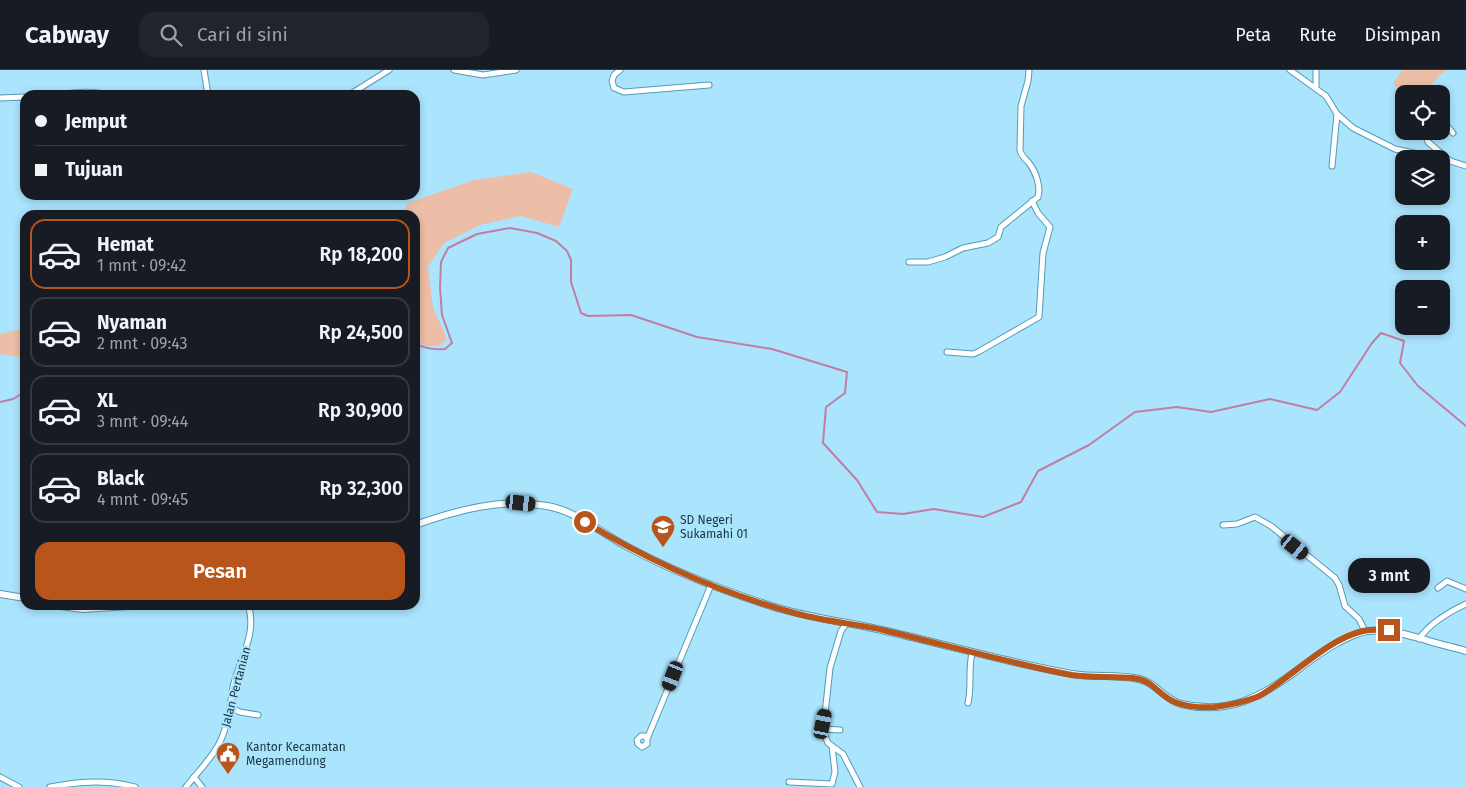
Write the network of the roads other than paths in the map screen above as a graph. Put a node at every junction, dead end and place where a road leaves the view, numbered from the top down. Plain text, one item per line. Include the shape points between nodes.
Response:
1 (204, 70) edge
2 (389, 70) edge
3 (454, 70) edge
4 (516, 70) edge
5 (620, 70) edge
6 (1029, 70) edge
7 (1290, 70) edge
8 (1316, 70) edge
9 (709, 85) dead end
10 (1316, 88) junction
11 (207, 90) edge
12 (357, 90) edge
13 (20, 97) edge
14 (0, 98) edge
15 (1337, 114) junction
16 (1450, 129) edge
17 (1453, 133) dead end
18 (1427, 140) edge
19 (1400, 150) edge
20 (1437, 150) edge
21 (1450, 161) edge
22 (1466, 161) edge
23 (1463, 165) edge
24 (1332, 166) dead end
25 (1032, 201) junction
26 (909, 262) dead end
27 (947, 352) dead end
28 (420, 522) edge
29 (1223, 525) dead end
30 (711, 585) junction
31 (1438, 588) dead end
32 (1466, 589) edge
33 (0, 594) edge
34 (20, 597) edge
35 (1466, 604) edge
36 (249, 610) edge
37 (846, 624) junction
38 (1365, 631) junction
39 (1420, 638) junction
40 (1466, 652) edge
41 (972, 653) junction
42 (968, 703) dead end
43 (230, 708) junction
44 (258, 715) dead end
45 (823, 729) junction
46 (840, 730) dead end
47 (647, 739) dead end
48 (832, 746) junction
49 (0, 777) edge
50 (194, 777) junction
51 (789, 782) dead end
52 (832, 785) edge
53 (19, 787) edge
54 (50, 787) edge
55 (135, 787) edge
56 (186, 787) edge
57 (202, 787) edge
58 (860, 787) edge

1 - 11 street
2 - 12 street
3 - 4 street via 483,75
5 - 9 street via 614,75 612,84 624,92
6 - 25 street via 1021,106 1020,150 1032,167 1038,185 1039,195
7 - 10 street
8 - 10 street
10 - 15 street via 1326,96
13 - 14 street
15 - 19 street via 1353,128
15 - 24 street
16 - 17 street
18 - 20 street
21 - 23 street
22 - 23 street
25 - 26 street via 1001,227 998,237 988,243 963,248 928,262
25 - 27 street via 1050,227 1043,253 1039,317 973,354
28 - 30 street via 489,505 521,503 558,508 640,553
29 - 38 street via 1237,524 1252,517 1271,526 1335,578 1345,606 1359,619
30 - 37 street via 800,614
30 - 47 street
31 - 32 street via 1447,581
33 - 34 street
35 - 39 street via 1452,611
36 - 43 street, Jalan Pertanian via 247,646
37 - 41 street
37 - 45 street via 830,668
38 - 39 street via 1401,632
38 - 41 street via 1327,648 1258,696 1212,707 1171,701 1154,685 1143,680 1075,675
39 - 40 street
41 - 42 street
43 - 44 street
43 - 50 street, Jalan Pertanian via 220,743
45 - 46 street
45 - 48 street via 824,737
48 - 52 street via 835,772
48 - 58 street via 843,754
49 - 53 street
50 - 56 street, Jalan Pertanian
50 - 57 street
51 - 52 street
54 - 55 street via 98,781

